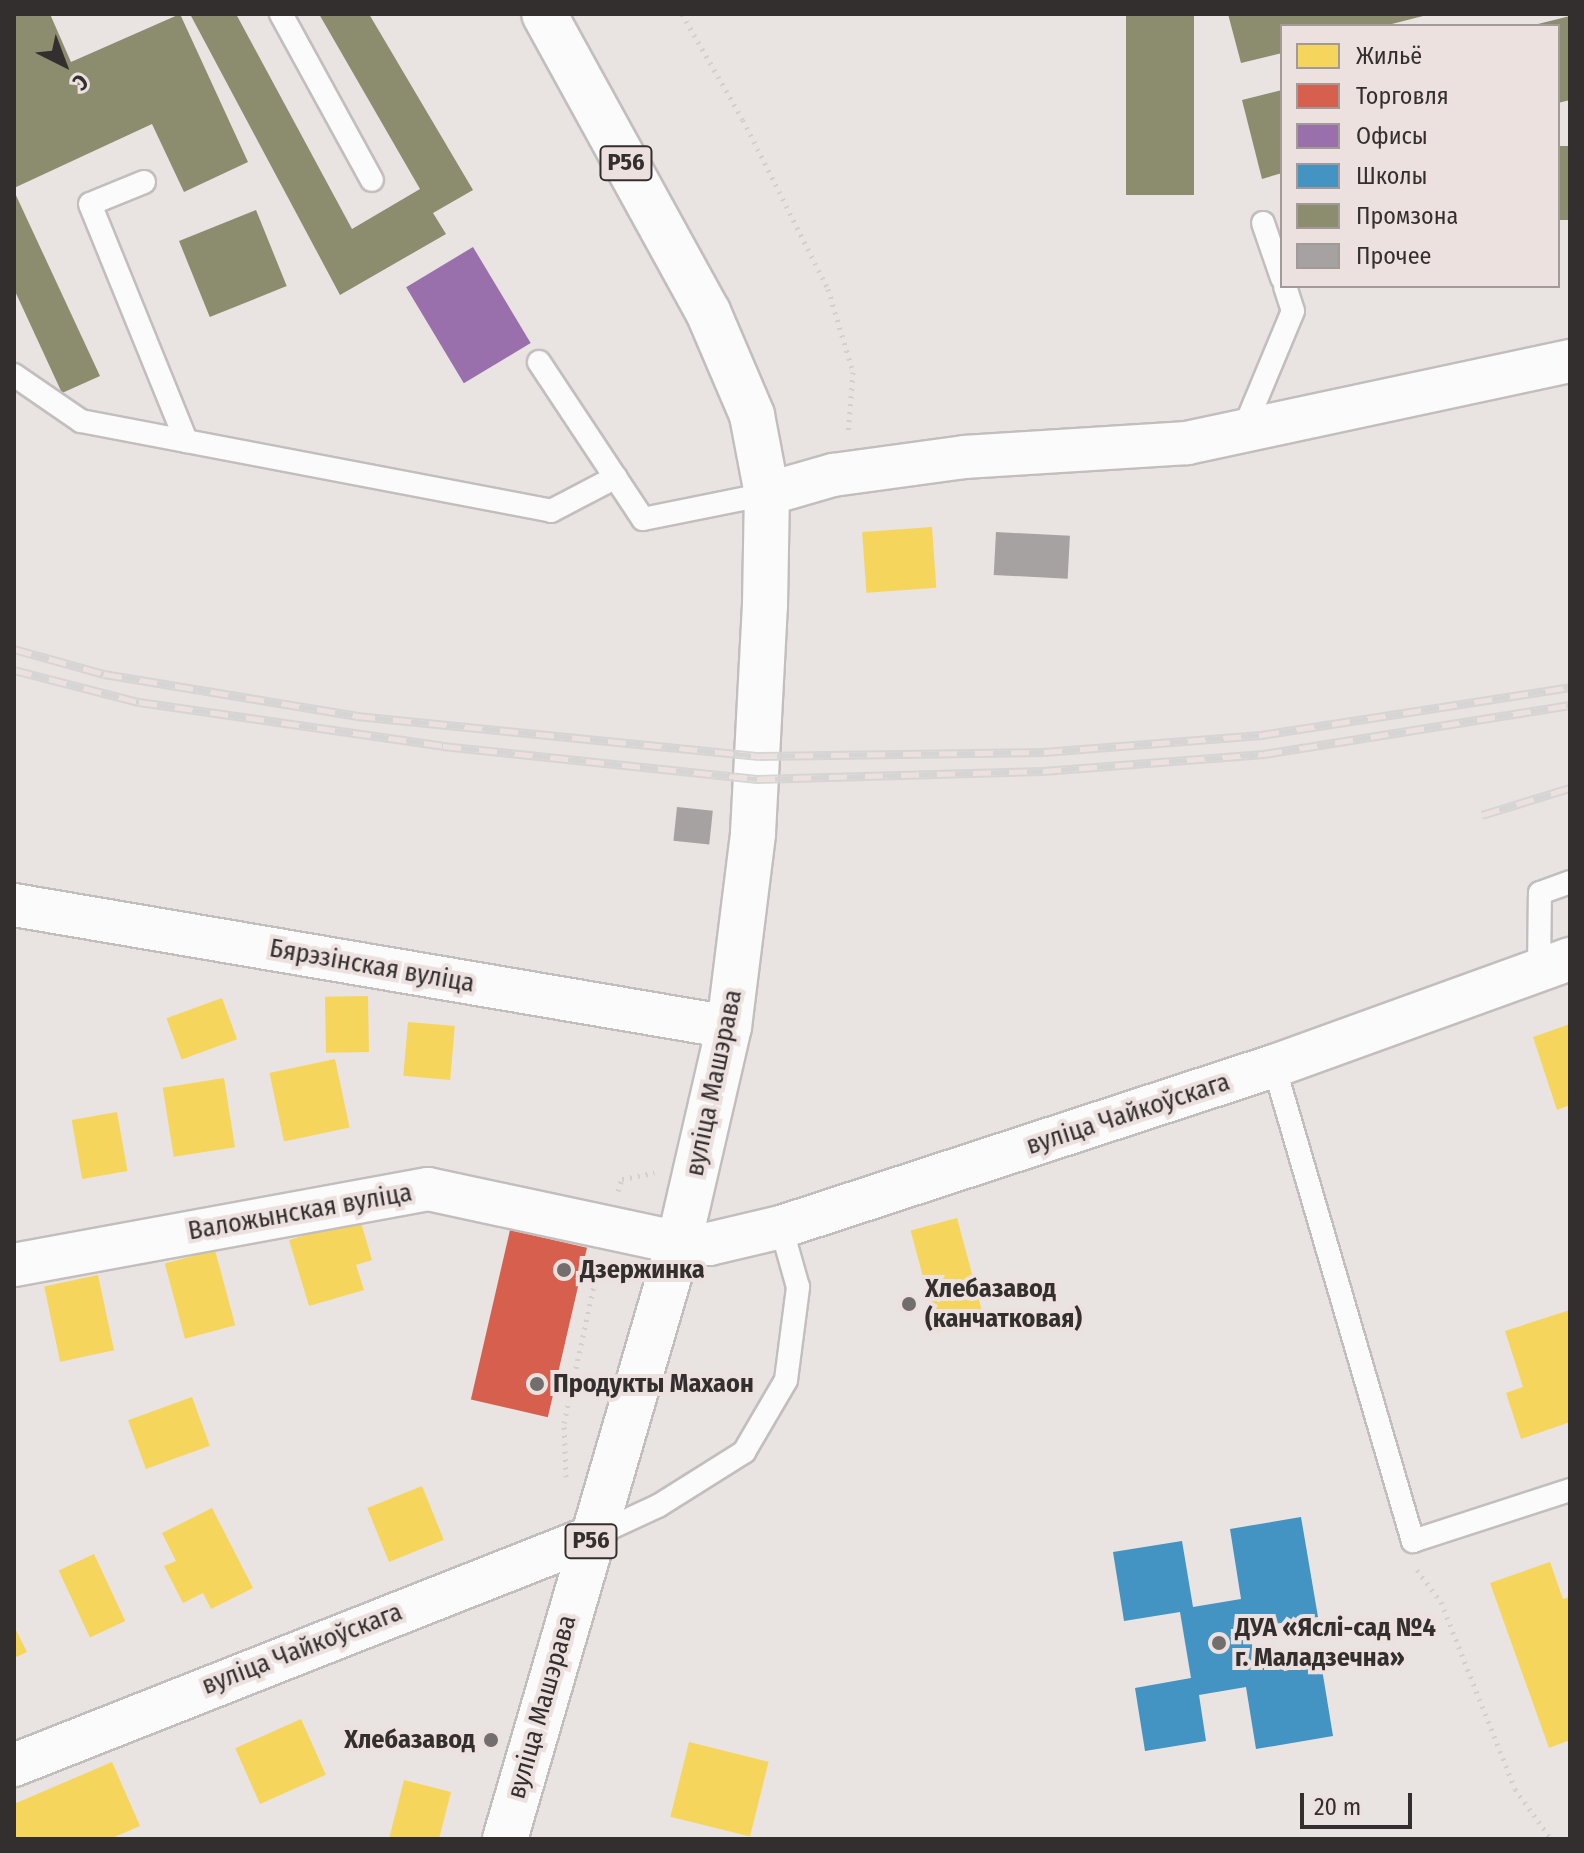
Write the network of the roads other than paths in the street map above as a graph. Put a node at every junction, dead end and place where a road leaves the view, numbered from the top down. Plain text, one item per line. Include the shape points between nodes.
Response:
1 (281, 14) edge
2 (544, 14) edge
3 (372, 180) dead end
4 (144, 182) dead end
5 (1263, 223) dead end
6 (1280, 272) edge
7 (1286, 288) edge
8 (1570, 361) edge
9 (539, 362) dead end
10 (14, 375) edge
11 (1243, 431) junction
12 (186, 441) junction
13 (616, 477) junction
14 (767, 494) junction
15 (1570, 882) edge
16 (14, 905) edge
17 (1554, 964) edge
18 (729, 1027) junction
19 (1274, 1066) junction
20 (781, 1227) junction
21 (679, 1243) junction
22 (14, 1265) edge
23 (1570, 1490) edge
24 (592, 1537) junction
25 (14, 1765) edge
26 (505, 1839) edge

1 - 3 lane
2 - 14 main road, вуліца Машэрава / Р56 via 708,312 752,415
4 - 12 lane via 90,204
5 - 6 lane
7 - 11 lane via 1293,311
8 - 11 street
9 - 13 lane
10 - 12 lane via 81,421
11 - 14 street via 1187,443 965,457 833,475
12 - 13 lane via 551,511
13 - 14 lane via 643,519
14 - 18 main road, вуліца Машэрава / Р56 via 759,756
15 - 17 lane via 1540,893
16 - 18 street, Бярэзінская вуліца
17 - 19 street, вуліца Чайкоўскага
18 - 21 main road, вуліца Машэрава / Р56
19 - 20 street, вуліца Чайкоўскага
19 - 23 lane via 1413,1541
20 - 21 street, вуліца Чайкоўскага via 709,1244
20 - 24 lane via 798,1287 786,1380 744,1452 658,1506
21 - 22 street, Валожынская вуліца via 428,1189
21 - 24 main road, вуліца Машэрава / Р56
24 - 25 street, вуліца Чайкоўскага
24 - 26 main road, вуліца Машэрава / Р56

